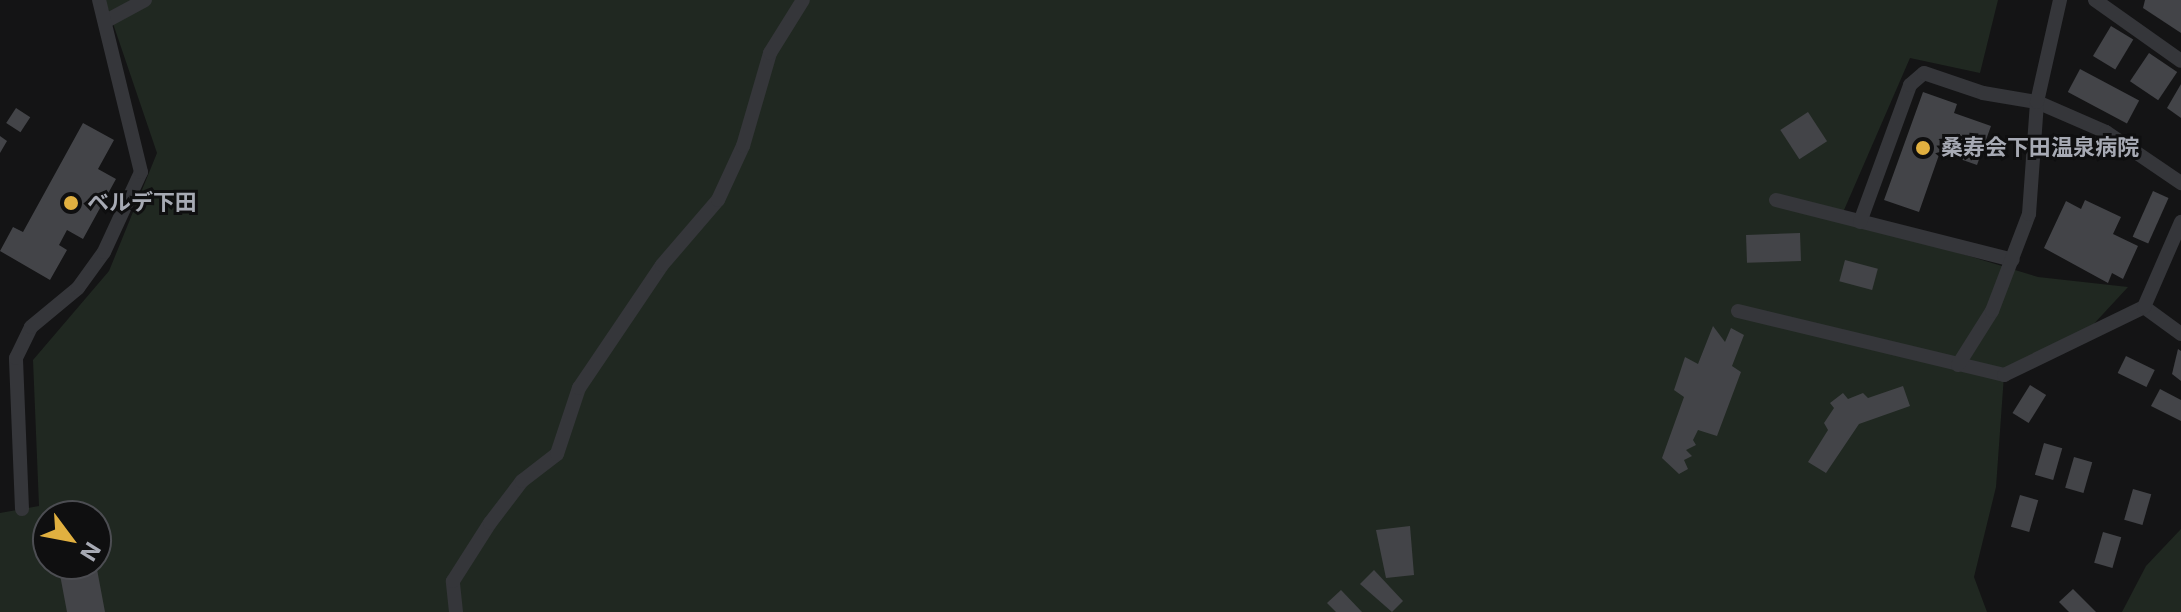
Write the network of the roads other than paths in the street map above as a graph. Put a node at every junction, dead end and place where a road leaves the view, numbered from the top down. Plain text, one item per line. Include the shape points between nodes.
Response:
1 (99, 0) edge
2 (145, 0) edge
3 (803, 0) edge
4 (2060, 0) edge
5 (2095, 0) edge
6 (108, 20) junction
7 (2181, 61) edge
8 (2037, 102) junction
9 (2181, 183) edge
10 (1776, 200) dead end
11 (1860, 222) junction
12 (2181, 222) edge
13 (2013, 260) junction
14 (2144, 307) junction
15 (1738, 311) dead end
16 (2181, 334) edge
17 (1958, 365) junction
18 (22, 509) dead end
19 (456, 612) edge

1 - 6 street
2 - 6 street
3 - 19 street via 770,53 743,146 718,200 662,265 579,388 557,454 522,481 453,581
4 - 8 street
5 - 7 street
6 - 18 street via 141,172 104,252 78,288 31,327 16,358
8 - 9 street via 2106,132
8 - 11 street via 1983,93 1924,73 1910,85
8 - 13 street via 2029,214
10 - 11 street
11 - 13 street
12 - 14 street
13 - 17 street via 1992,311
14 - 16 street
14 - 17 street via 2004,375
15 - 17 street

